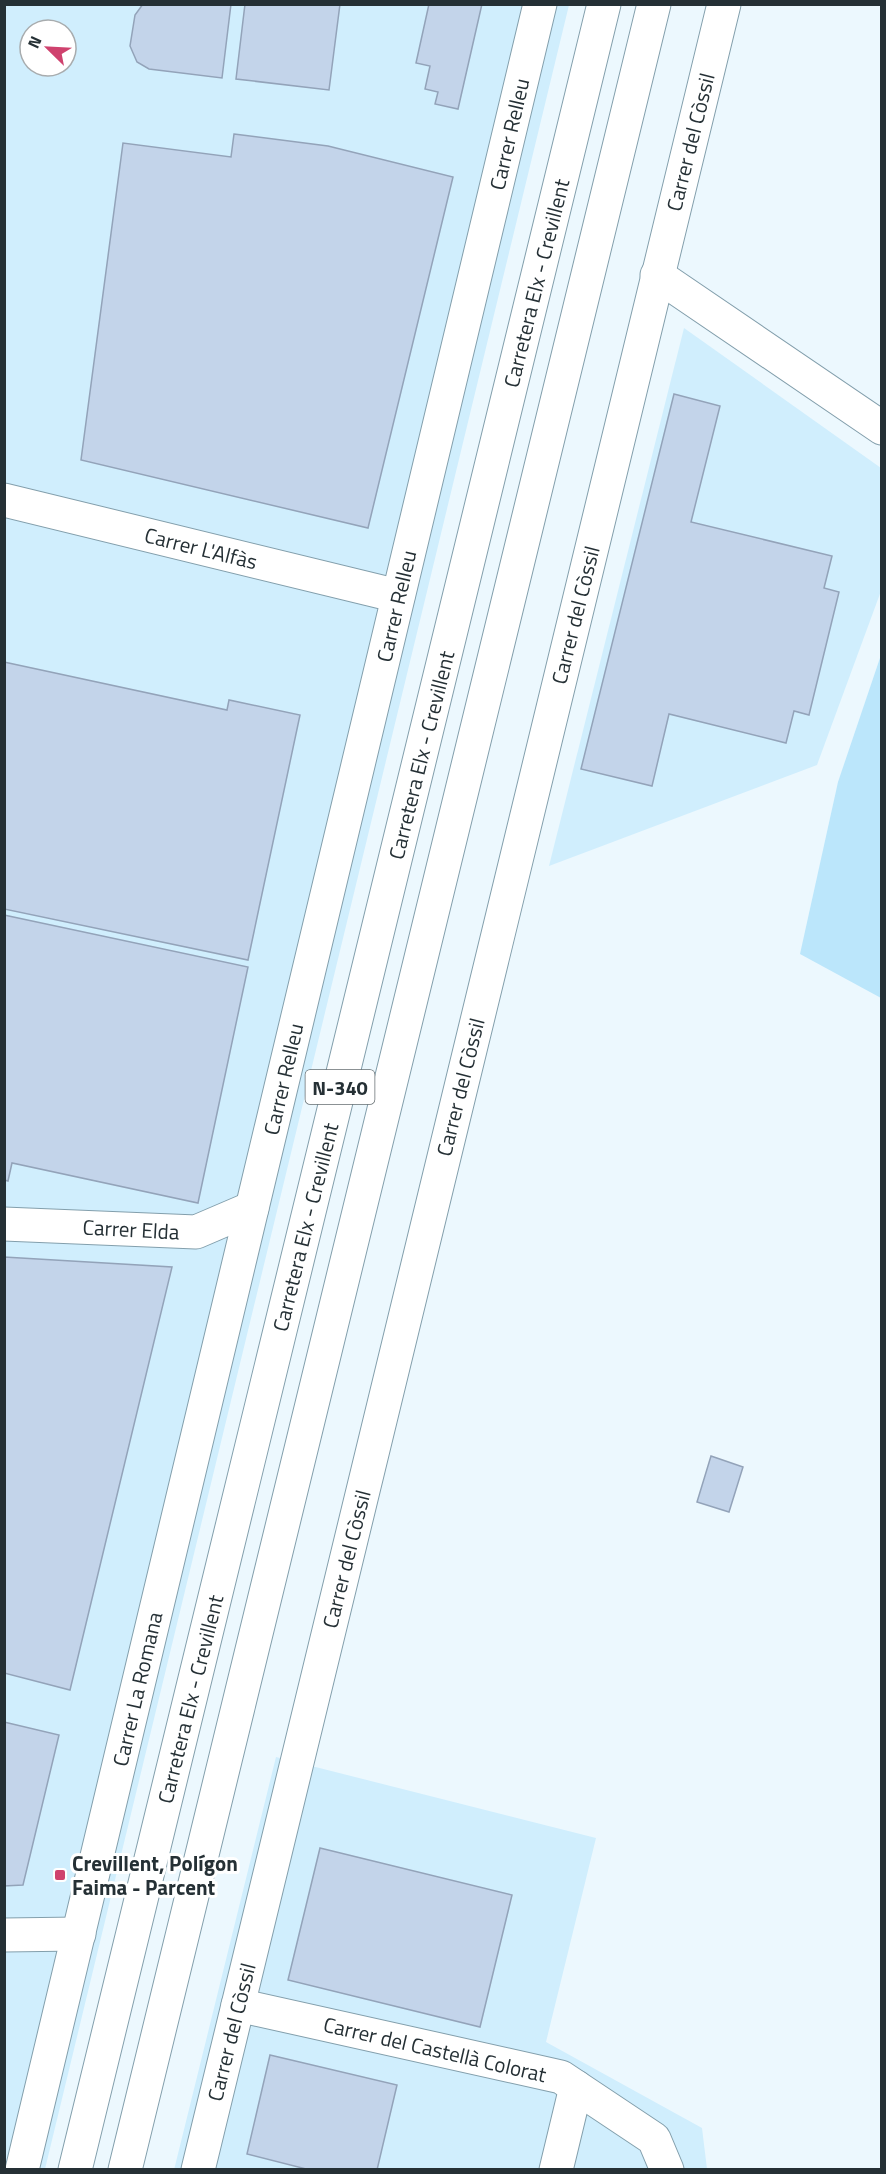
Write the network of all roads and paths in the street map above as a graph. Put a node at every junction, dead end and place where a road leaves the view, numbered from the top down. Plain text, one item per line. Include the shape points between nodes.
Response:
1 (540, 4) edge
2 (604, 4) edge
3 (654, 4) edge
4 (724, 4) edge
5 (657, 275) junction
6 (882, 428) edge
7 (4, 500) edge
8 (398, 596) junction
9 (252, 1208) junction
10 (4, 1224) edge
11 (79, 1934) junction
12 (4, 1935) edge
13 (238, 2005) junction
14 (576, 2087) junction
15 (22, 2169) edge
16 (75, 2169) edge
17 (125, 2169) edge
18 (198, 2169) edge
19 (556, 2169) edge
20 (667, 2169) edge

1 - 8 main road, Carrer Relleu
2 - 16 main road, Carretera Elx - Crevillent / N-340
3 - 17 main road, N-340
4 - 5 main road, Carrer del Còssil
5 - 6 main road
5 - 13 main road, Carrer del Còssil
7 - 8 main road, Carrer L'Alfàs
8 - 9 main road, Carrer Relleu
9 - 10 main road, Carrer Elda via 196,1232
9 - 11 main road, Carrer La Romana
11 - 12 main road
11 - 15 main road, Carrer La Romana
13 - 14 main road, Carrer del Castellà Colorat via 561,2077
13 - 18 main road, Carrer del Còssil
14 - 19 main road
14 - 20 main road, Carrer del Castellà Colorat via 654,2139

